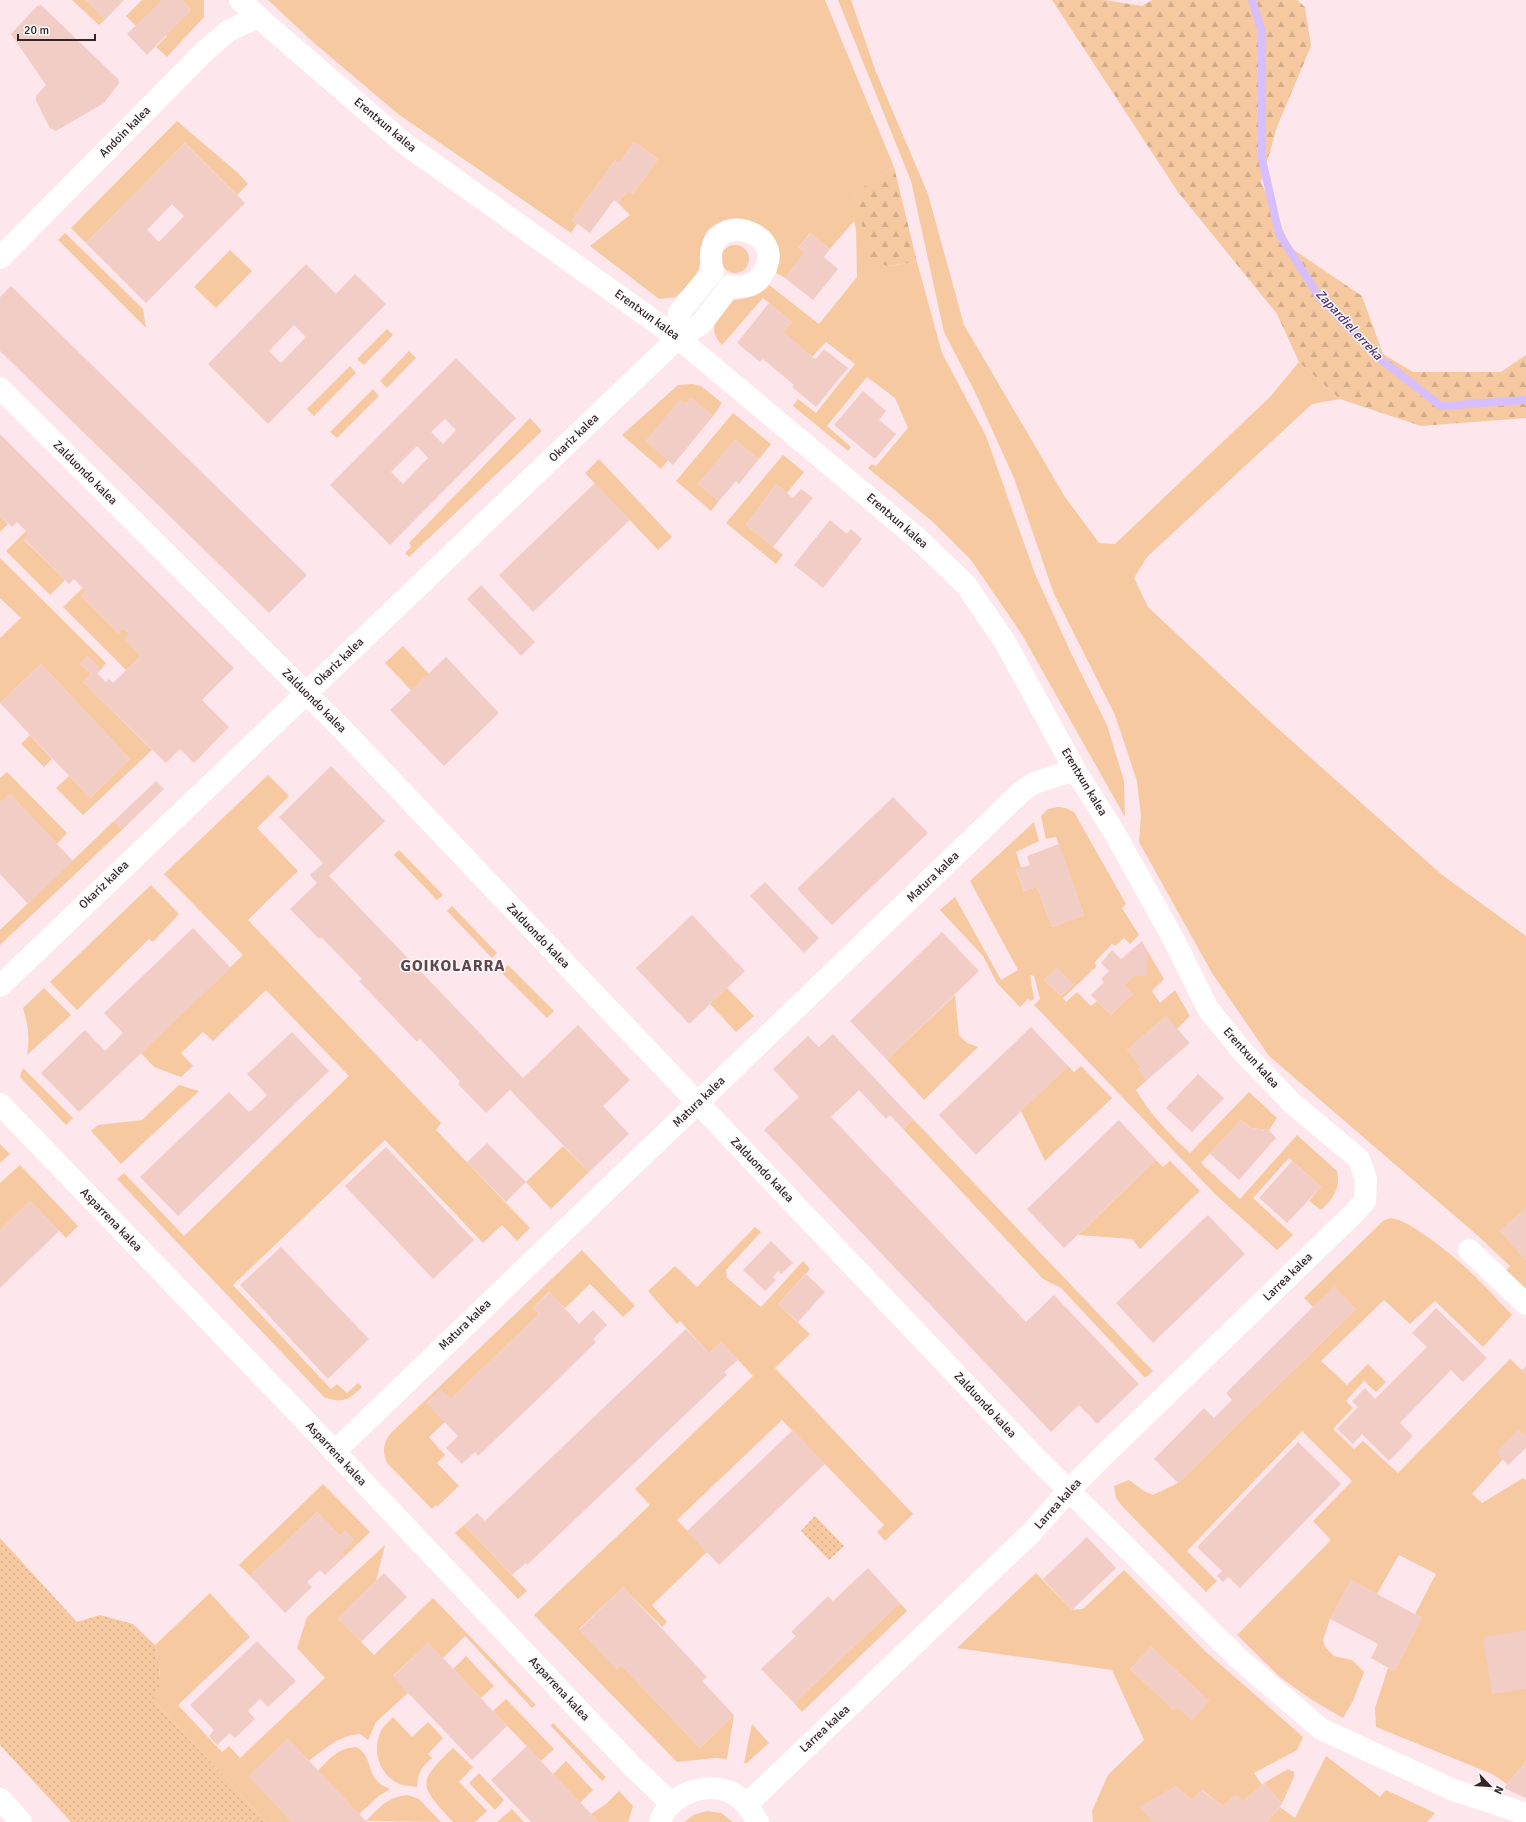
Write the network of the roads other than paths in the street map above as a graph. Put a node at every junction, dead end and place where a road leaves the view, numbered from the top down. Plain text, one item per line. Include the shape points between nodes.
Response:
1 (240, 0) edge
2 (258, 17) junction
3 (0, 258) edge
4 (678, 338) junction
5 (0, 388) edge
6 (307, 694) junction
7 (1075, 770) junction
8 (0, 986) edge
9 (697, 1102) junction
10 (0, 1104) edge
11 (1365, 1200) joint
12 (1469, 1250) dead end
13 (1526, 1304) edge
14 (334, 1452) junction
15 (1068, 1491) junction
16 (0, 1800) edge
17 (672, 1804) junction
18 (747, 1804) junction
19 (1526, 1814) edge
20 (21, 1822) edge
21 (660, 1822) edge
22 (758, 1822) edge

1 - 2 street, Erentxun kalea
2 - 3 street, Andoin kalea via 228,31 207,49
2 - 4 street, Erentxun kalea via 404,143
4 - 4 street, Okariz kalea via 701,324 730,286 746,286 760,279 766,268 768,255 762,240 754,233 744,229 733,230 724,233 716,241 711,250 710,261 713,271 679,313
4 - 6 street, Okariz kalea
4 - 7 street, Erentxun kalea via 911,532 966,585 1005,642
5 - 6 street, Zalduondo kalea
6 - 8 street, Okariz kalea
6 - 9 street, Zalduondo kalea
7 - 9 street, Matura kalea via 1034,783 1019,794
7 - 11 street, Erentxun kalea via 1114,832 1174,940 1208,1009 1243,1052 1293,1104 1358,1159 1366,1178
9 - 14 street, Matura kalea
9 - 15 street, Zalduondo kalea
10 - 14 street, Asparrena kalea
11 - 15 street, Larrea kalea
12 - 13 street
14 - 17 street, Asparrena kalea via 631,1765
15 - 18 street, Larrea kalea via 1032,1532
15 - 19 street, Zalduondo kalea via 1238,1658 1321,1729 1451,1789
16 - 20 street
17 - 18 street via 685,1794 701,1789 718,1789 733,1794
17 - 21 street
18 - 22 street

